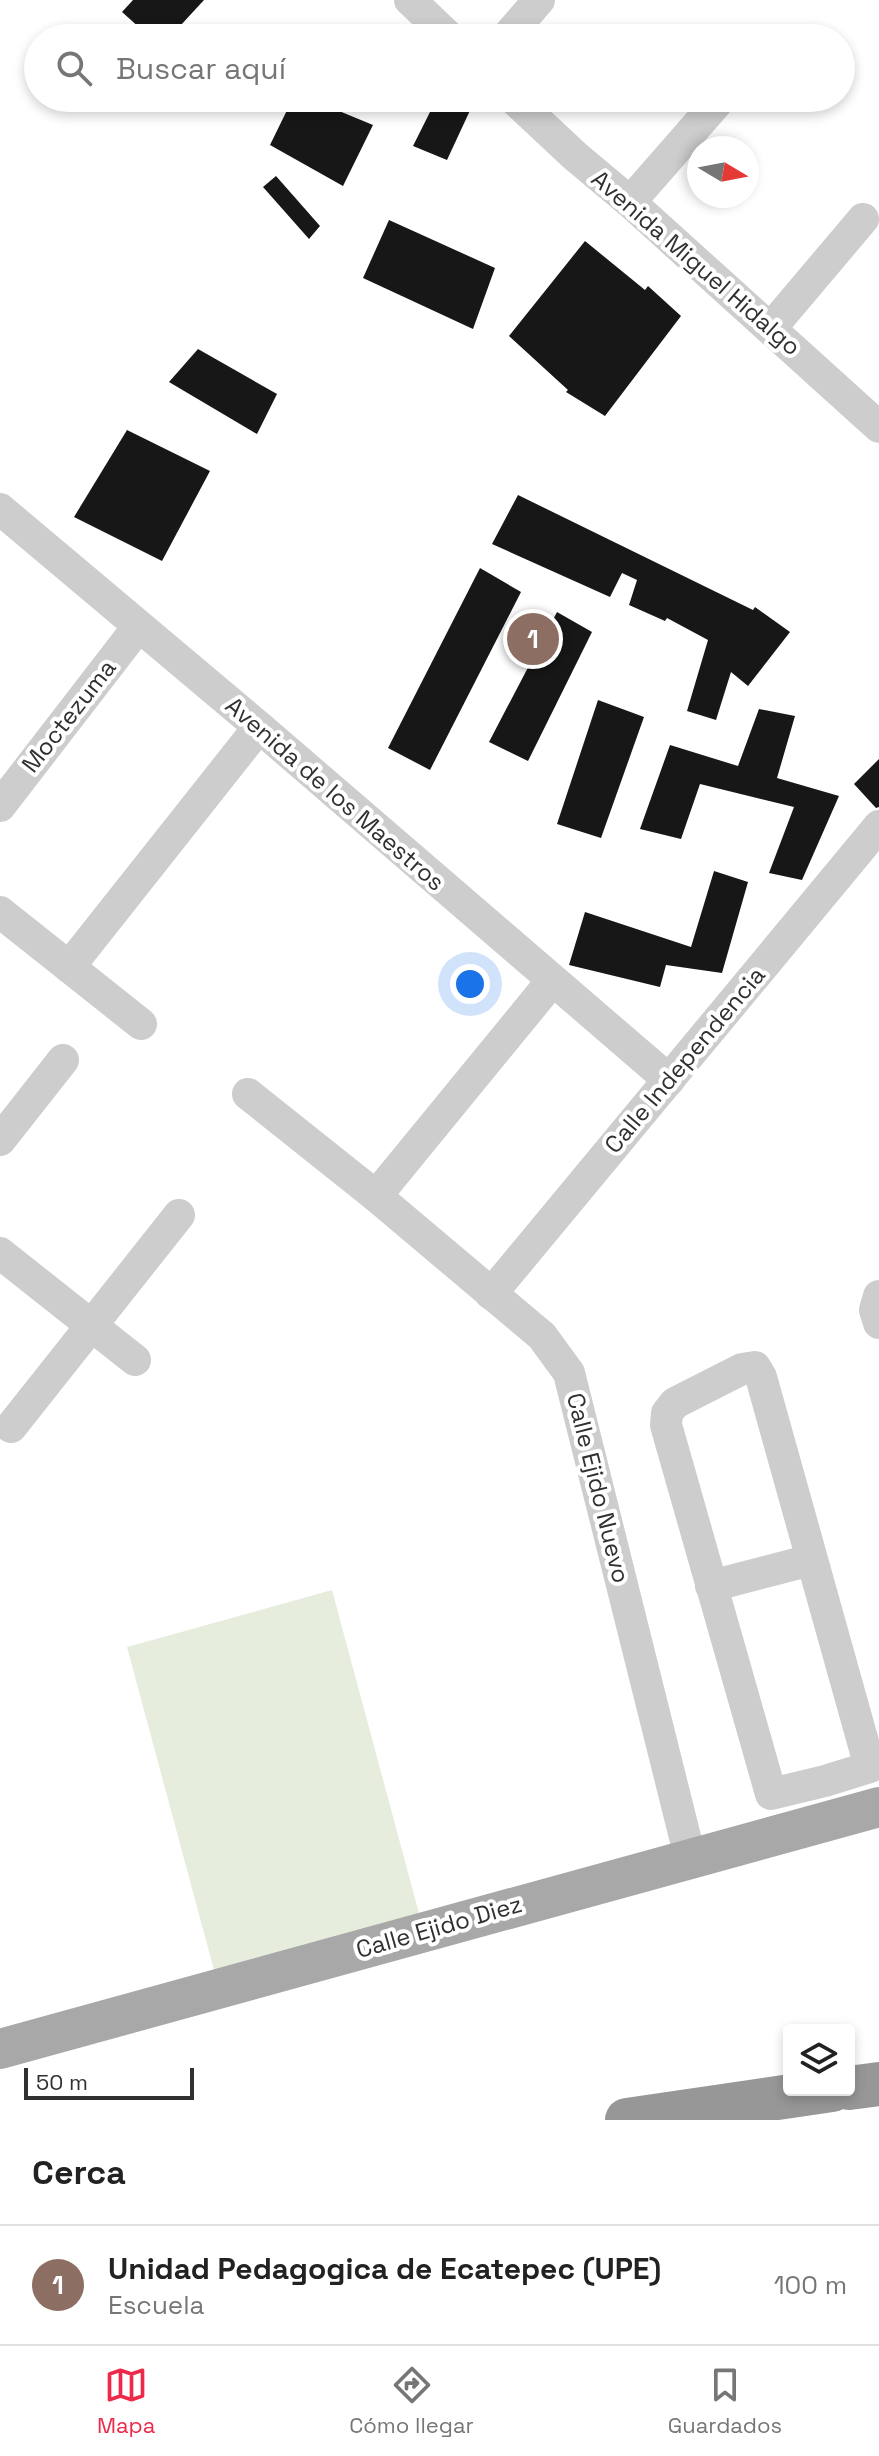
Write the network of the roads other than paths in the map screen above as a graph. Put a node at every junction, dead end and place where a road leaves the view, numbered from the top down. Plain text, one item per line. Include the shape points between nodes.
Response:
1 (410, 0) edge
2 (539, 0) edge
3 (435, 24) edge
4 (518, 24) edge
5 (528, 112) edge
6 (709, 112) edge
7 (630, 202) junction
8 (863, 219) dead end
9 (771, 328) junction
10 (879, 427) edge
11 (0, 510) edge
12 (138, 627) junction
13 (259, 727) junction
14 (0, 806) edge
15 (879, 826) edge
16 (0, 912) edge
17 (69, 967) junction
18 (552, 981) junction
19 (141, 1024) dead end
20 (63, 1060) dead end
21 (669, 1080) junction
22 (248, 1094) dead end
23 (0, 1140) edge
24 (376, 1196) junction
25 (179, 1215) dead end
26 (0, 1253) edge
27 (491, 1294) junction
28 (879, 1296) edge
29 (879, 1323) edge
30 (92, 1327) junction
31 (135, 1360) dead end
32 (11, 1427) dead end
33 (811, 1560) junction
34 (711, 1586) junction
35 (830, 1800) junction
36 (879, 1807) edge
37 (690, 1857) junction
38 (0, 2049) edge
39 (879, 2084) edge
40 (855, 2087) edge
41 (791, 2096) edge
42 (627, 2120) edge

1 - 3 street
2 - 4 street
5 - 7 street, Avenida Miguel Hidalgo
6 - 7 street
7 - 9 street, Avenida Miguel Hidalgo
8 - 9 street
9 - 10 street, Avenida Miguel Hidalgo
11 - 12 street, Avenida de los Maestros
12 - 13 street, Avenida de los Maestros
12 - 14 street, Moctezuma
13 - 17 street
13 - 18 street, Avenida de los Maestros
15 - 21 street, Calle Independencia
16 - 17 street
17 - 19 street
18 - 21 street, Avenida de los Maestros
18 - 24 street
20 - 23 street
21 - 27 street, Calle Independencia
22 - 24 street, Calle Ejido Nuevo
24 - 27 street, Calle Ejido Nuevo
25 - 30 street
26 - 30 street
27 - 37 street, Calle Ejido Nuevo via 542,1336 569,1373
28 - 29 street
30 - 31 street
30 - 32 street
33 - 34 street
33 - 34 street via 761,1377 755,1367 742,1369 675,1403 667,1413
33 - 35 street via 870,1767
34 - 35 street via 771,1794
35 - 36 main road, Calle Ejido Diez
35 - 37 main road, Calle Ejido Diez
37 - 38 main road, Calle Ejido Diez
39 - 40 highway
41 - 42 highway

